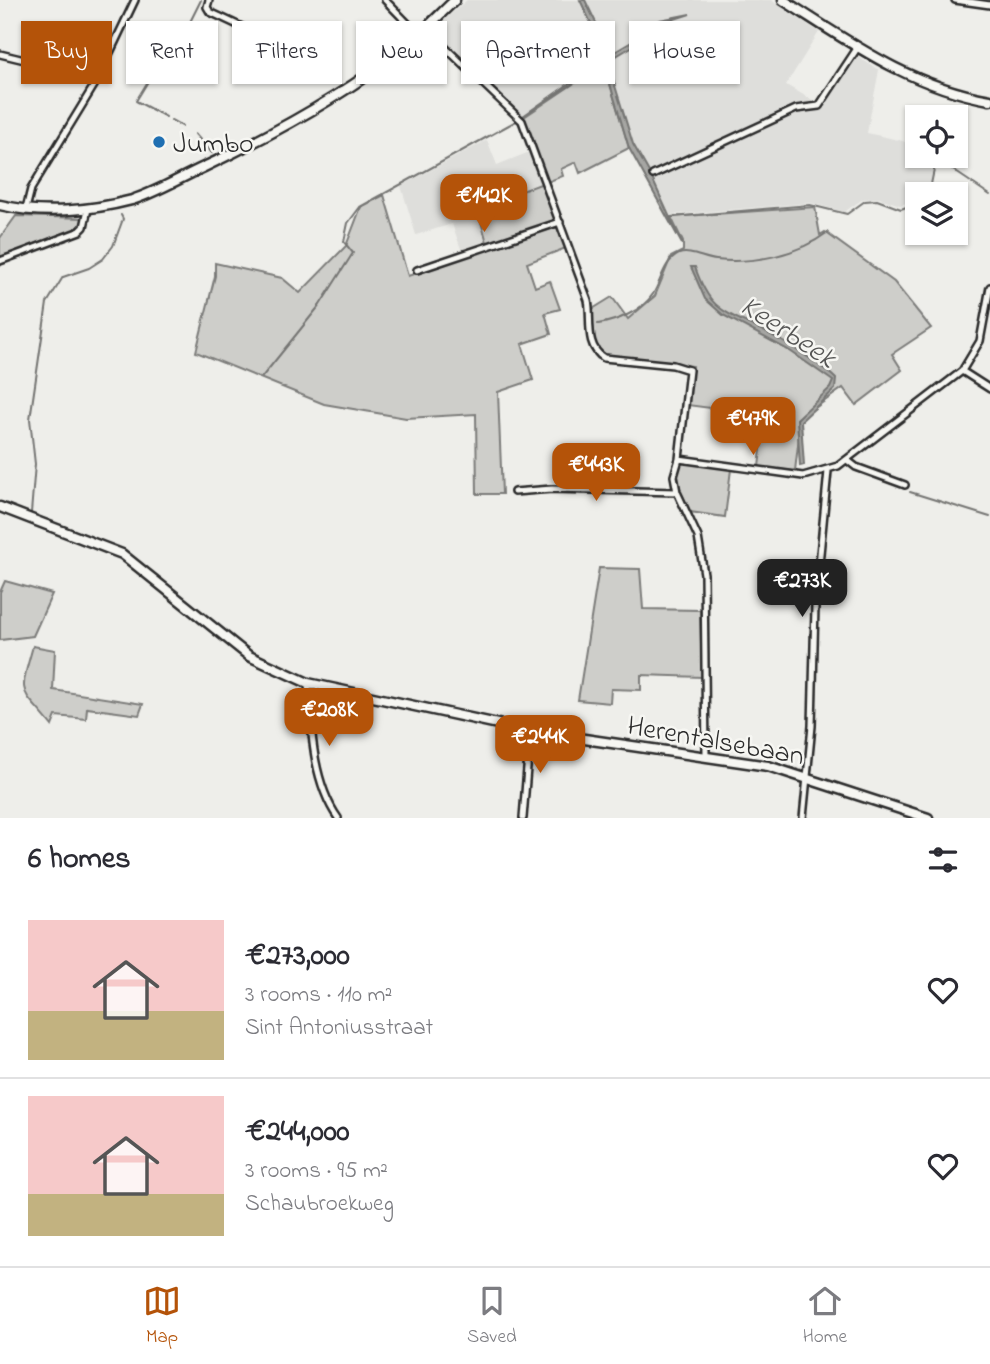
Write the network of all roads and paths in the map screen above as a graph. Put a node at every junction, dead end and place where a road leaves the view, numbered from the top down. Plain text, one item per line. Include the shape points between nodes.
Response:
1 (135, 0) edge
2 (209, 0) edge
3 (385, 0) edge
4 (455, 0) edge
5 (783, 0) edge
6 (955, 0) edge
7 (990, 5) edge
8 (409, 21) edge
9 (433, 21) edge
10 (232, 22) edge
11 (858, 47) junction
12 (112, 48) edge
13 (0, 54) edge
14 (447, 54) edge
15 (21, 59) edge
16 (356, 82) edge
17 (95, 84) edge
18 (990, 100) edge
19 (653, 174) dead end
20 (0, 205) edge
21 (26, 209) junction
22 (88, 209) junction
23 (560, 222) junction
24 (0, 261) edge
25 (416, 270) dead end
26 (990, 287) edge
27 (962, 371) junction
28 (990, 388) edge
29 (679, 459) junction
30 (847, 460) junction
31 (828, 471) junction
32 (905, 485) dead end
33 (514, 492) dead end
34 (677, 492) junction
35 (0, 507) edge
36 (309, 683) junction
37 (530, 731) junction
38 (706, 757) junction
39 (808, 778) junction
40 (338, 818) edge
41 (523, 818) edge
42 (803, 818) edge
43 (928, 818) edge

1 - 12 street
2 - 10 street via 210,12
3 - 8 street
4 - 9 street
5 - 11 street
6 - 7 street
11 - 18 street via 913,79
11 - 19 street via 819,106 796,109
13 - 15 street
14 - 23 street via 517,114
16 - 22 street via 221,159 147,194
17 - 21 street via 31,189
20 - 21 street
21 - 22 street
22 - 24 street via 80,231
23 - 25 street
23 - 29 street via 587,300 597,353 604,358 686,366 689,370
26 - 27 street via 980,341
27 - 28 street
27 - 30 street
29 - 31 street via 803,476
29 - 34 street via 674,476
30 - 31 street
30 - 32 street
31 - 39 street via 815,606
33 - 34 street
34 - 38 street via 698,537 704,573
35 - 36 street, Herentalsebaan via 122,554 240,650
36 - 37 street, Herentalsebaan
36 - 40 street via 321,783
37 - 38 street, Herentalsebaan
37 - 41 street
38 - 39 street, Herentalsebaan via 768,766
39 - 42 street
39 - 43 street, Herentalsebaan

